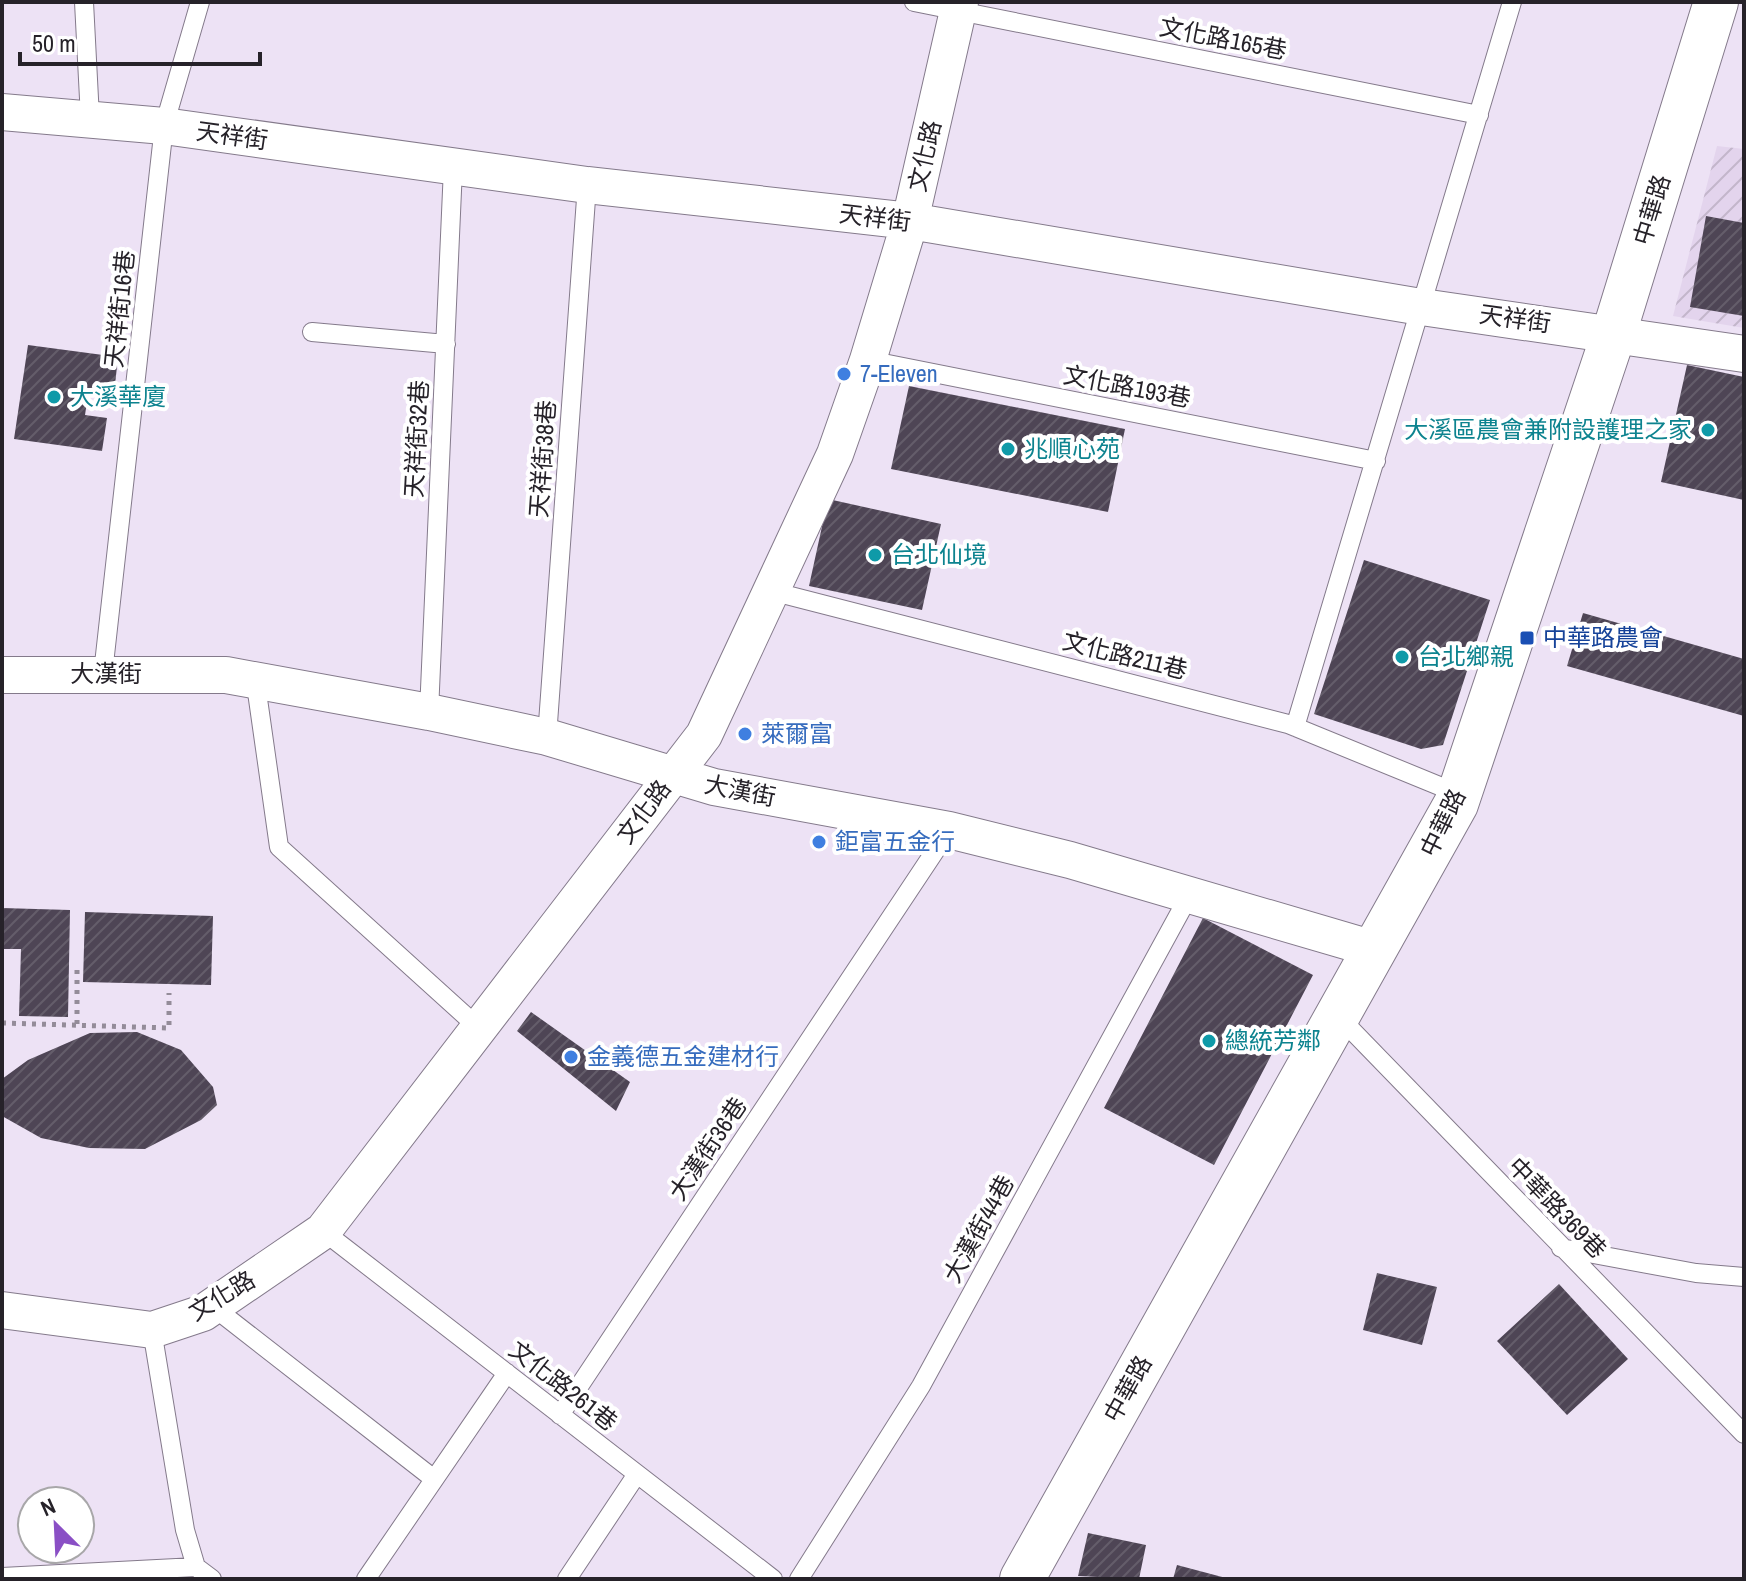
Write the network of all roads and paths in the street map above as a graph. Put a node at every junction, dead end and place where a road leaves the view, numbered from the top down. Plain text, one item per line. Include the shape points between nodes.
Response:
1 (84, 2) edge
2 (200, 2) edge
3 (914, 2) edge
4 (1512, 2) edge
5 (1716, 2) edge
6 (960, 7) edge
7 (2, 112) edge
8 (1479, 115) junction
9 (90, 118) junction
10 (164, 126) junction
11 (453, 168) junction
12 (587, 185) junction
13 (910, 221) junction
14 (1423, 307) junction
15 (312, 332) dead end
16 (1614, 333) junction
17 (446, 344) junction
18 (1744, 354) edge
19 (868, 360) junction
20 (1376, 461) junction
21 (771, 591) junction
22 (103, 673) junction
23 (2, 675) edge
24 (255, 678) junction
25 (429, 712) junction
26 (1295, 727) junction
27 (547, 737) junction
28 (671, 777) junction
29 (1459, 794) junction
30 (949, 830) junction
31 (1190, 894) junction
32 (1377, 950) junction
33 (77, 968) dead end
34 (169, 993) dead end
35 (1337, 1015) junction
36 (2, 1023) edge
37 (77, 1024) junction
38 (480, 1029) junction
39 (323, 1231) junction
40 (1561, 1248) junction
41 (1744, 1277) edge
42 (212, 1306) junction
43 (2, 1310) edge
44 (152, 1330) junction
45 (507, 1373) junction
46 (560, 1415) junction
47 (1744, 1434) edge
48 (637, 1474) junction
49 (434, 1479) junction
50 (196, 1567) junction
51 (2, 1577) edge
52 (212, 1579) edge
53 (366, 1579) edge
54 (567, 1579) edge
55 (773, 1579) edge
56 (799, 1579) edge
57 (1022, 1579) edge

1 - 9 lane
2 - 10 lane, 天祥街16巷
3 - 6 lane, 文化路165巷
4 - 8 lane
5 - 16 street, 中華路
6 - 8 lane, 文化路165巷
6 - 13 street, 文化路
7 - 9 street, 天祥街
8 - 14 lane
9 - 10 street, 天祥街
10 - 11 street, 天祥街
10 - 22 lane, 天祥街16巷
11 - 12 street, 天祥街
11 - 17 lane, 天祥街32巷
12 - 13 street, 天祥街
12 - 27 lane, 天祥街38巷
13 - 14 street, 天祥街
13 - 19 street, 文化路
14 - 16 street, 天祥街
14 - 20 lane
15 - 17 lane
16 - 18 street, 天祥街
16 - 29 street, 中華路
17 - 25 lane, 天祥街32巷
19 - 20 lane, 文化路193巷
19 - 21 street, 文化路 via 835,454
20 - 26 lane
21 - 26 lane, 文化路211巷
21 - 28 street, 文化路 via 704,735
22 - 23 street, 大漢街
22 - 24 street, 大漢街
24 - 25 street, 大漢街
24 - 38 lane via 279,847
25 - 27 street, 大漢街
26 - 29 lane, 文化路211巷
27 - 28 street, 大漢街
28 - 30 street, 大漢街
28 - 38 street, 文化路
29 - 32 street, 中華路
30 - 31 street, 大漢街
30 - 46 lane, 大漢街36巷
31 - 32 street, 大漢街
31 - 56 lane, 大漢街44巷 via 921,1386
32 - 35 street, 中華路
33 - 37 path
34 - 37 path via 169,1028
35 - 40 lane, 中華路369巷
35 - 57 street, 中華路
36 - 37 path
38 - 39 street, 文化路
39 - 42 street, 文化路
39 - 45 lane, 文化路261巷
40 - 41 lane
40 - 47 lane, 中華路369巷
42 - 44 street, 文化路
42 - 49 lane
43 - 44 street, 文化路
44 - 50 lane via 185,1530
45 - 46 lane, 文化路261巷
45 - 49 lane
46 - 48 lane, 文化路261巷
48 - 54 lane
48 - 55 lane, 文化路261巷
49 - 53 lane
50 - 51 lane
50 - 52 lane

